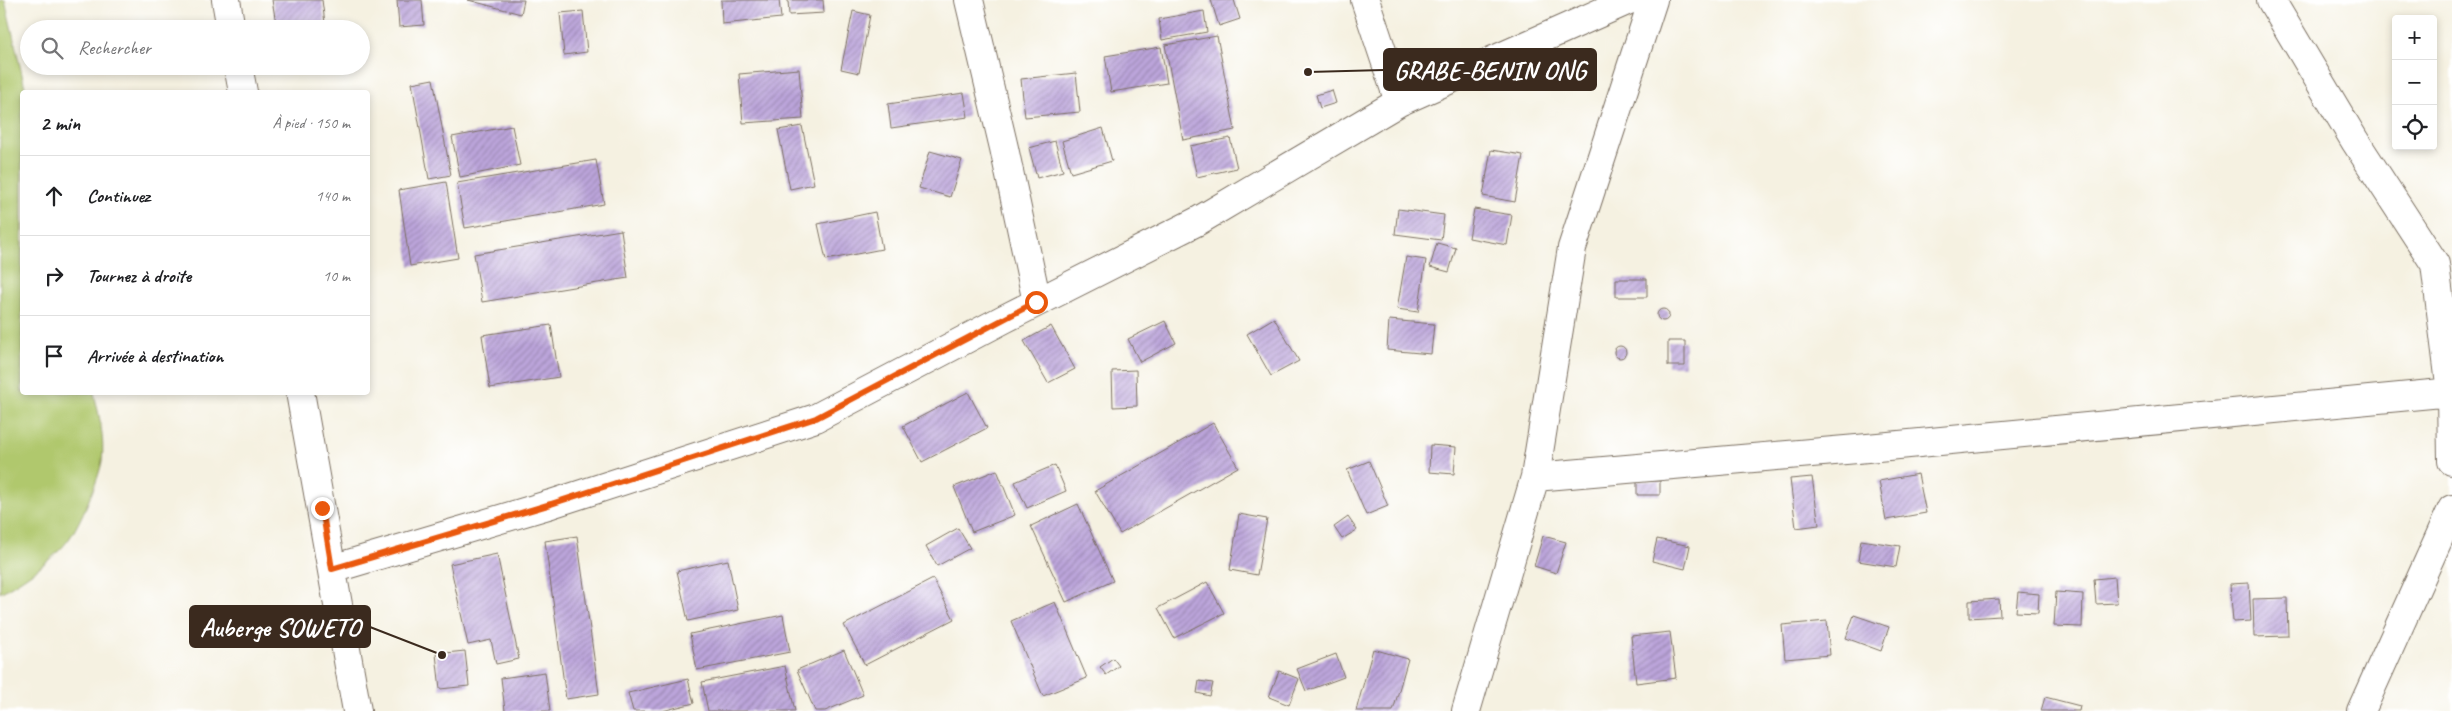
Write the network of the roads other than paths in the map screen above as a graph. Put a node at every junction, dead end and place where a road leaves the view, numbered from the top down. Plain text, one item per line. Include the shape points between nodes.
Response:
1 (226, 0) edge
2 (969, 0) edge
3 (1365, 0) edge
4 (1629, 0) edge
5 (1653, 0) edge
6 (2271, 0) edge
7 (229, 20) edge
8 (240, 75) edge
9 (243, 90) edge
10 (1398, 102) junction
11 (1036, 302) junction
12 (2452, 392) edge
13 (301, 395) edge
14 (2452, 461) edge
15 (1535, 477) junction
16 (2452, 509) edge
17 (332, 569) junction
18 (2369, 708) edge
19 (357, 711) edge
20 (1466, 711) edge

1 - 7 street
2 - 11 street
3 - 10 street
4 - 10 street
5 - 15 street via 1572,248
6 - 12 street via 2355,141 2435,264
8 - 9 street
10 - 11 street via 1198,221
11 - 17 street via 816,418 551,504
12 - 14 street
12 - 15 street
13 - 17 street
15 - 20 street
16 - 18 street
17 - 19 street

